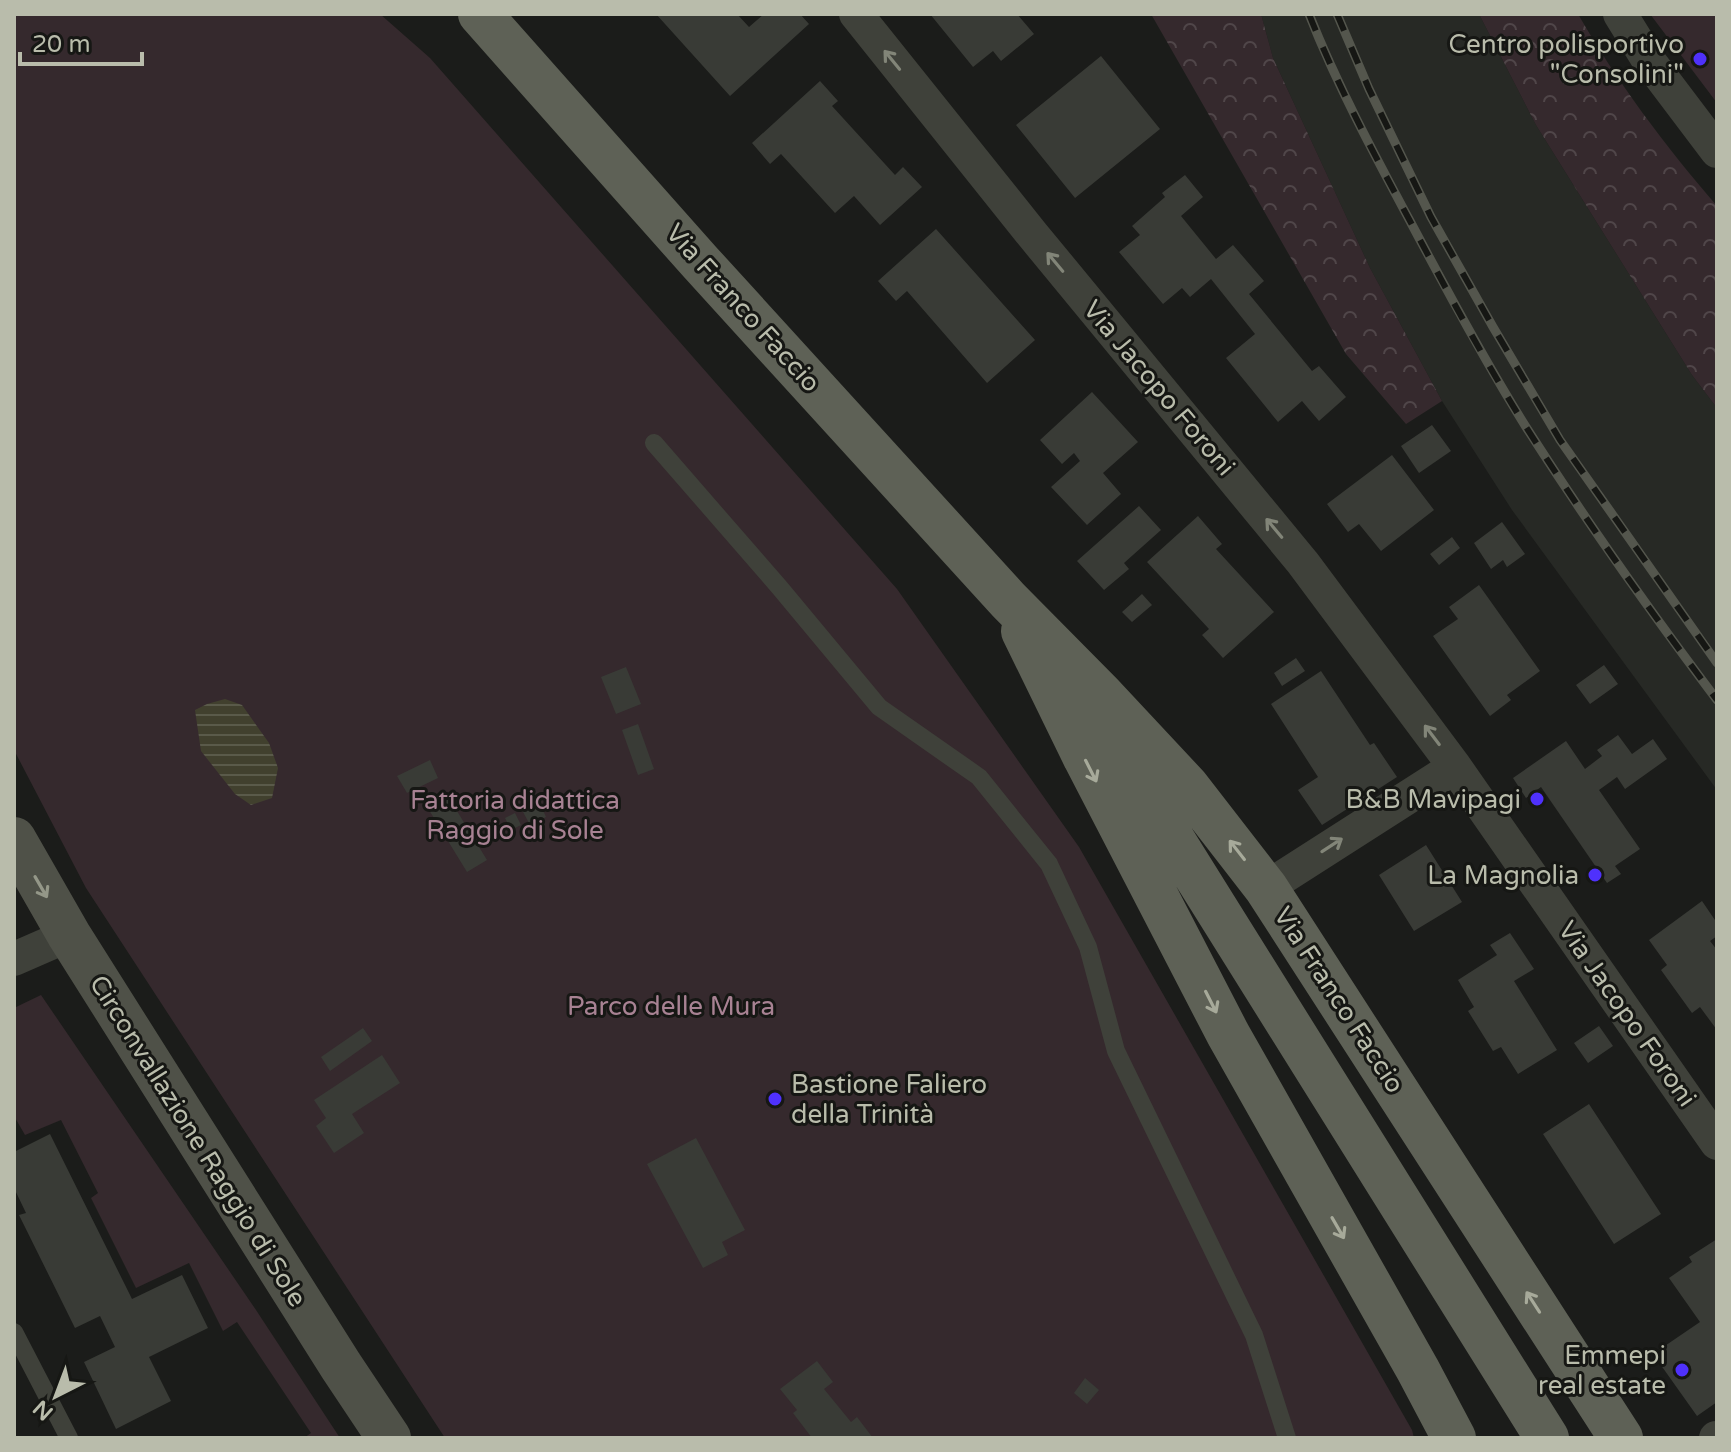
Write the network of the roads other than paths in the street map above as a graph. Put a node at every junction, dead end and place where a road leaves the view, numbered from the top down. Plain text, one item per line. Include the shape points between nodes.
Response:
1 (480, 14) edge
2 (856, 14) edge
3 (1620, 14) edge
4 (1717, 151) edge
5 (654, 443) dead end
6 (1008, 600) junction
7 (1455, 767) junction
8 (14, 839) edge
9 (1266, 888) junction
10 (69, 935) junction
11 (14, 959) edge
12 (1717, 1143) edge
13 (14, 1332) edge
14 (69, 1438) edge
15 (389, 1438) edge
16 (1287, 1438) edge
17 (1454, 1438) edge
18 (1547, 1438) edge
19 (1621, 1438) edge

1 - 6 main road, Via Franco Faccio
7 -> 2 street, Via Jacopo Foroni via 1303,563
3 - 4 street
5 - 16 lane via 879,707 979,777 1049,864 1088,947 1116,1051 1254,1335
9 -> 6 main road, Via Franco Faccio via 1187,786
6 -> 17 main road, Via Franco Faccio via 1228,1034
6 - 18 main road, Via Franco Faccio via 1117,750
9 -> 7 street
7 - 12 street, Via Jacopo Foroni
8 -> 10 street, Circonvallazione Raggio di Sole
19 -> 9 main road, Via Franco Faccio
10 - 11 street
10 - 15 street, Circonvallazione Raggio di Sole
13 - 14 lane

